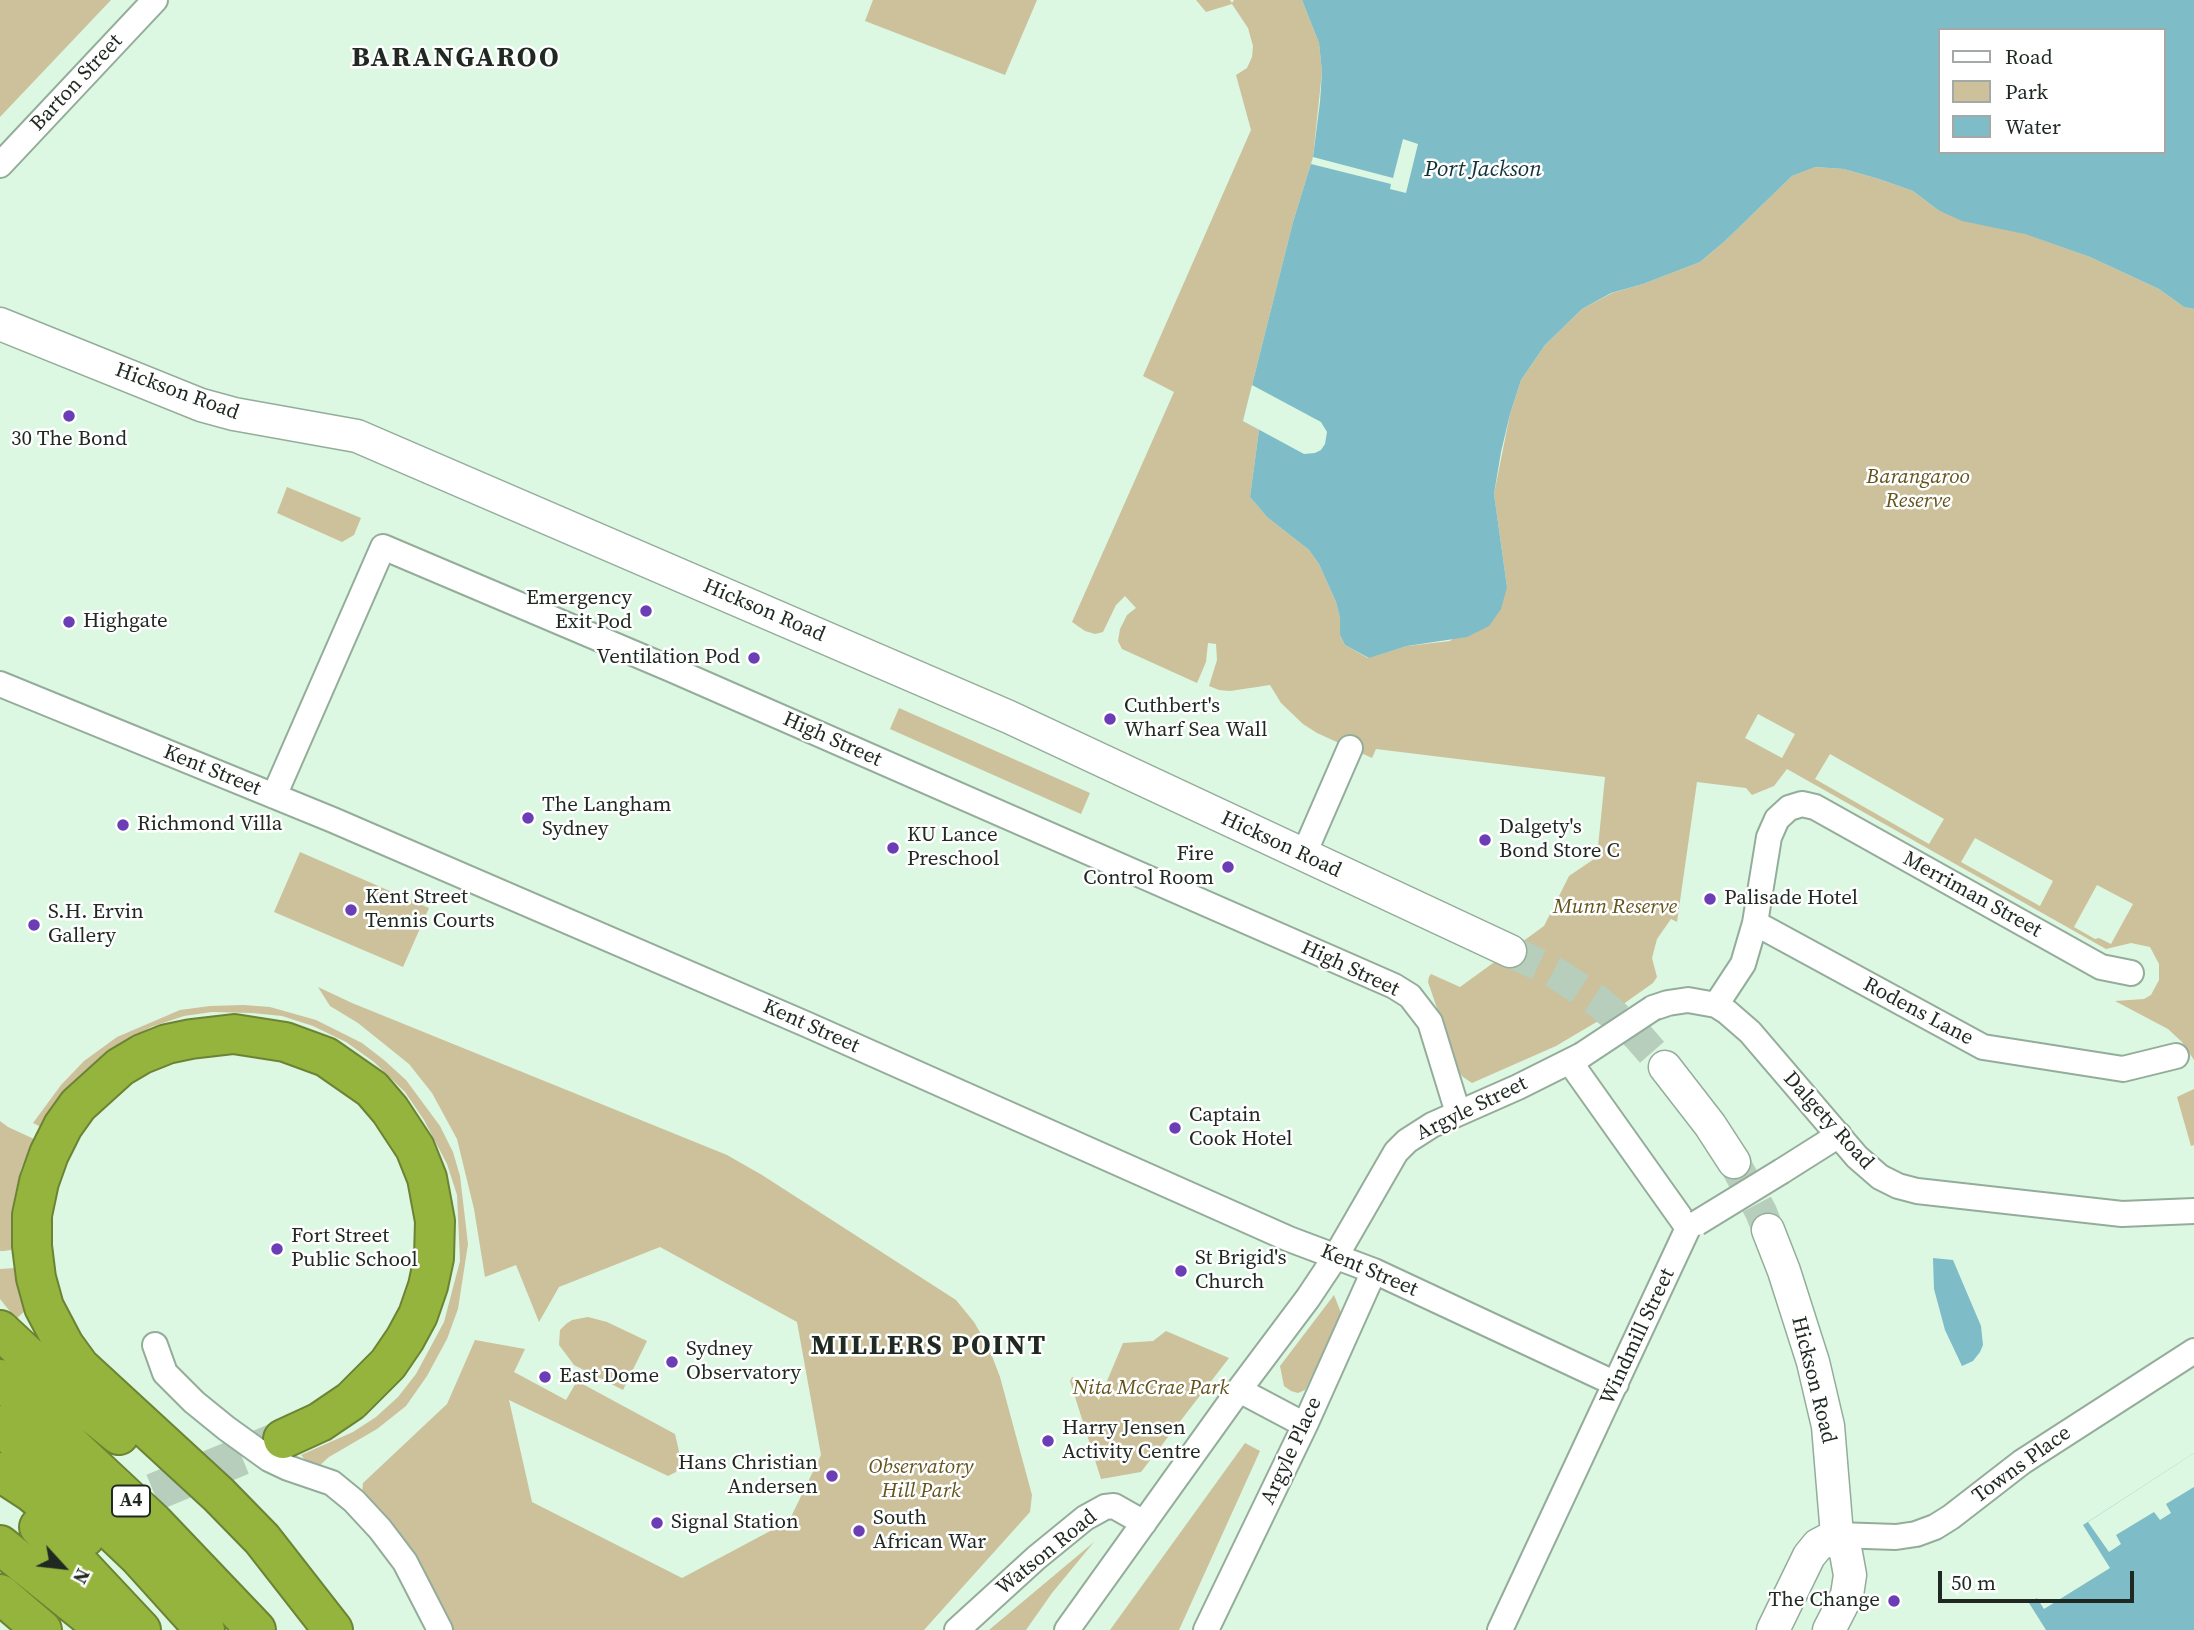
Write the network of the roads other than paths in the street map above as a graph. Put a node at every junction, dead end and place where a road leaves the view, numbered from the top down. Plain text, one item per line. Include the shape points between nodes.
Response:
1 (155, 0) edge
2 (0, 166) edge
3 (0, 324) edge
4 (0, 684) edge
5 (1350, 748) dead end
6 (274, 796) junction
7 (1303, 856) junction
8 (1755, 923) junction
9 (1510, 951) tunnel mouth
10 (2132, 973) dead end
11 (1716, 1005) junction
12 (2176, 1056) dead end
13 (1576, 1059) junction
14 (1665, 1067) tunnel mouth
15 (1458, 1113) junction
16 (1839, 1135) junction
17 (1734, 1162) tunnel mouth
18 (2194, 1211) edge
19 (1693, 1226) junction
20 (1768, 1230) tunnel mouth
21 (1336, 1256) junction
22 (1374, 1271) junction
23 (0, 1330) edge
24 (155, 1345) dead end
25 (2194, 1351) edge
26 (0, 1379) edge
27 (1616, 1384) junction
28 (1239, 1390) junction
29 (0, 1425) edge
30 (1305, 1425) junction
31 (283, 1439) tunnel mouth
32 (0, 1472) edge
33 (0, 1491) edge
34 (1144, 1523) junction
35 (1837, 1535) junction
36 (0, 1545) edge
37 (296, 1586) junction
38 (0, 1594) edge
39 (0, 1627) edge
40 (4, 1630) edge
41 (43, 1630) edge
42 (106, 1630) edge
43 (141, 1630) edge
44 (197, 1630) edge
45 (205, 1630) edge
46 (256, 1630) edge
47 (332, 1630) edge
48 (440, 1630) edge
49 (957, 1630) edge
50 (1067, 1630) edge
51 (1206, 1630) edge
52 (1500, 1630) edge
53 (1773, 1630) edge
54 (1829, 1630) edge

1 - 2 street, Barton Street
3 - 7 street, Hickson Road via 201,405 357,436 950,691
4 - 6 street, Kent Street
5 - 7 street
6 - 15 street, High Street via 383,547 1394,986 1410,996 1430,1022
6 - 21 street, Kent Street via 808,1025 1289,1240
7 - 9 street, Hickson Road
8 - 10 street, Merriman Street via 1769,837 1777,819 1802,804 1815,807 2101,967
8 - 11 street via 1743,964
8 - 12 street, Rodens Lane via 1983,1047 2123,1069
11 - 13 street, Argyle Street, bridge via 1678,1001 1653,1008
11 - 16 street, Dalgety Road via 1739,1021
13 - 15 street, Argyle Street
13 - 19 street
14 - 17 street
15 - 21 street, Argyle Street via 1432,1125 1396,1152
16 - 18 street, Dalgety Road via 1880,1177 1917,1191 2122,1214
16 - 19 street, bridge
19 - 27 street, Windmill Street
20 - 35 street, Hickson Road via 1821,1394
21 - 22 street, Kent Street
21 - 28 street, Argyle Street
22 - 27 street, Kent Street
22 - 30 street, Argyle Place
23 - 37 highway via 72,1397 203,1502
24 - 48 street via 165,1373 226,1428 269,1459 332,1483 354,1501 405,1562
25 - 35 street, Towns Place via 2022,1462 1935,1527 1896,1538
26 - 46 highway, A4 via 154,1523
27 - 52 street, Windmill Street
28 - 30 street
28 - 34 street, Argyle Street
29 - 45 highway via 138,1556
30 - 51 street, Argyle Place
31 - 37 highway via 351,1401 388,1364 405,1339 421,1305 434,1258 435,1221 427,1178 415,1148 390,1110 372,1090 326,1057 259,1036 215,1035 167,1044 120,1067 78,1105 63,1126 39,1182 32,1215 36,1278 44,1307 79,1367 262,1539
32 - 44 highway via 31,1492
33 - 43 highway
34 - 49 street, Watson Road via 1114,1506 1085,1518
34 - 50 street, Argyle Street
35 - 53 street via 1809,1556
35 - 54 street, Hickson Road via 1850,1575 1847,1595
36 - 42 highway
37 - 47 highway
38 - 41 highway
39 - 40 highway

